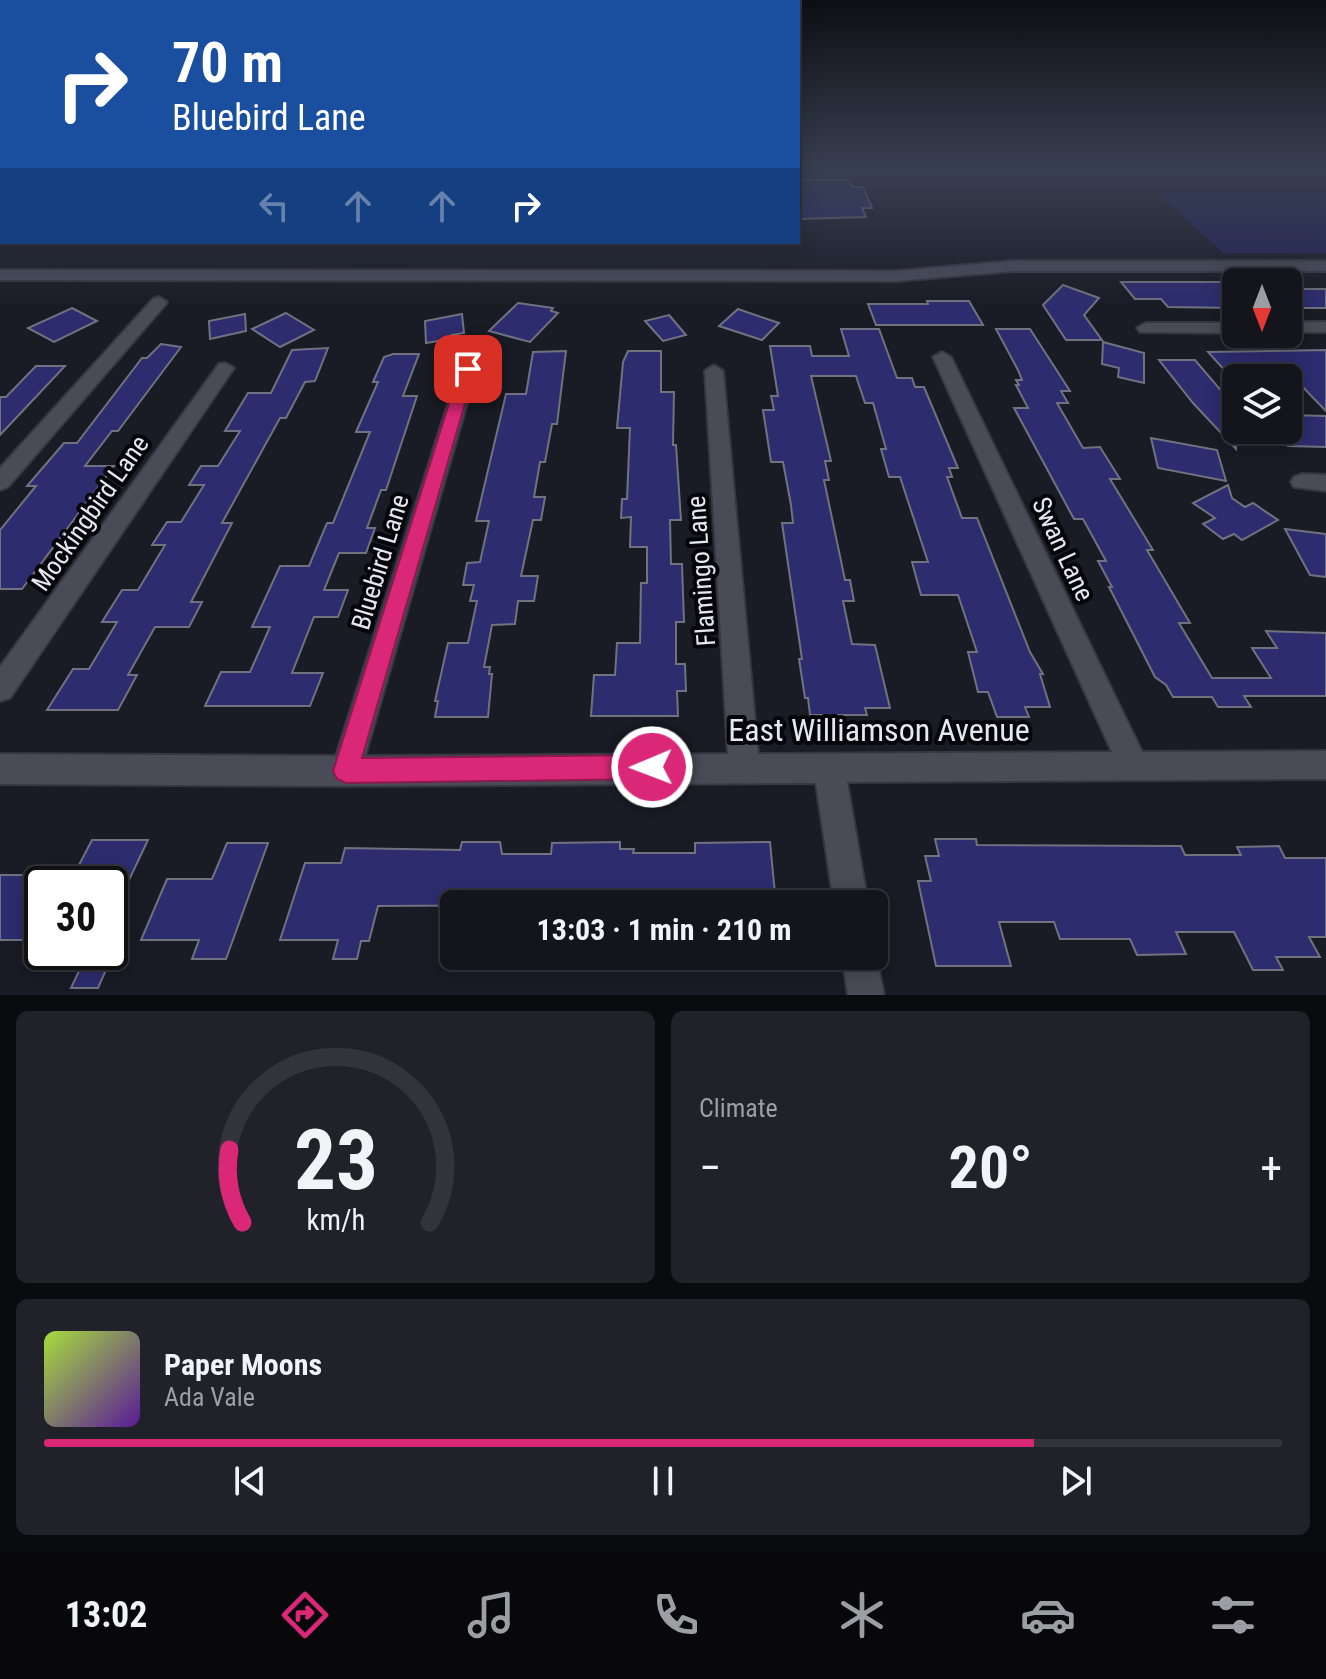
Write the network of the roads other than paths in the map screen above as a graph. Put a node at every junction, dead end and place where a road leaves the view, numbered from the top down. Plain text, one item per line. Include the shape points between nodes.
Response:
1 (1326, 266) edge
2 (0, 275) edge
3 (159, 302) dead end
4 (1302, 327) edge
5 (1326, 327) edge
6 (1146, 328) dead end
7 (1222, 328) edge
8 (942, 357) dead end
9 (225, 368) dead end
10 (468, 369) dead end
11 (714, 371) dead end
12 (0, 482) edge
13 (1302, 482) dead end
14 (1326, 483) edge
15 (0, 689) edge
16 (1133, 765) junction
17 (1326, 765) edge
18 (744, 766) junction
19 (829, 767) junction
20 (0, 769) edge
21 (346, 771) junction
22 (849, 890) edge
23 (862, 970) edge
24 (866, 995) edge

1 - 2 street via 1013,266 883,277
3 - 12 street
4 - 5 street
6 - 7 street
8 - 16 street, Swan Lane
9 - 15 street, Mockingbird Lane
10 - 21 street, Bluebird Lane
11 - 18 street, Flamingo Lane
13 - 14 street
16 - 17 street, East Williamson Avenue
16 - 19 street, East Williamson Avenue
18 - 19 street, East Williamson Avenue
18 - 21 street, East Williamson Avenue
19 - 22 street
20 - 21 street, East Williamson Avenue
23 - 24 street

